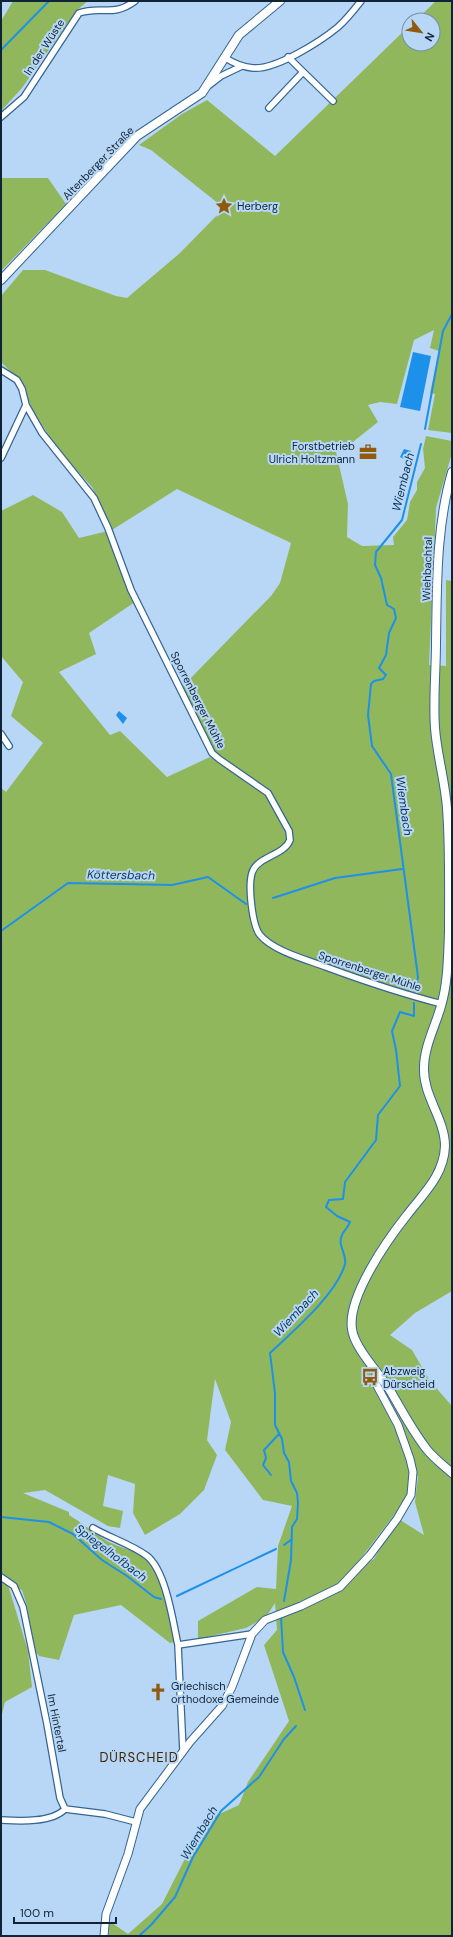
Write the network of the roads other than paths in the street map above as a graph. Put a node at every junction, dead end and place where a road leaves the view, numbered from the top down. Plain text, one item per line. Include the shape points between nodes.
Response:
1 (135, 1) edge
2 (280, 1) edge
3 (361, 1) edge
4 (224, 57) junction
5 (288, 57) junction
6 (242, 66) junction
7 (303, 72) junction
8 (206, 87) junction
9 (333, 101) dead end
10 (269, 108) dead end
11 (1, 117) edge
12 (1, 280) edge
13 (1, 370) edge
14 (26, 405) junction
15 (1, 458) edge
16 (452, 472) edge
17 (1, 734) edge
18 (8, 746) dead end
19 (442, 1004) junction
20 (377, 1373) junction
21 (452, 1473) edge
22 (93, 1528) dead end
23 (1, 1577) edge
24 (252, 1634) junction
25 (178, 1645) junction
26 (183, 1751) junction
27 (65, 1809) junction
28 (1, 1820) edge
29 (136, 1822) junction
30 (104, 1936) edge

1 - 11 street, In der Wüste via 119,11 79,13 24,97
2 - 4 main road, Altenberger Straße via 239,35
3 - 5 street via 339,26
4 - 6 street
4 - 8 main road, Altenberger Straße
5 - 6 street via 260,68
5 - 7 street
6 - 8 street
7 - 9 street
7 - 10 street
8 - 12 main road, Altenberger Straße via 195,99 137,136
13 - 14 street, Sporrenberger Mühle via 17,380
14 - 15 street
14 - 19 street, Sporrenberger Mühle via 45,438 88,489 100,509 131,590 212,753 268,793 289,831 288,844 256,865 251,874 252,908 260,935 282,950 299,957 386,988
16 - 19 main road, Wiehbachtal via 439,541 436,668 435,730 446,800 449,871 448,941
17 - 18 street
19 - 20 main road, Wiehbachtal via 426,1053 424,1068 425,1082 444,1137 441,1166 437,1176 373,1266 355,1303 352,1318 354,1339
20 - 21 main road, Wiehbachtal via 426,1450
20 - 24 street via 374,1380 398,1425 410,1459 413,1478 411,1495 370,1555 340,1587 265,1620
22 - 25 street via 149,1557 164,1584
23 - 27 street, Im Hintertal via 14,1586 20,1598 46,1716 60,1798
24 - 25 street
24 - 26 street via 228,1697
25 - 26 street
26 - 29 street via 147,1797
27 - 28 street via 57,1816
27 - 29 street via 105,1814
29 - 30 street via 128,1854 106,1914

